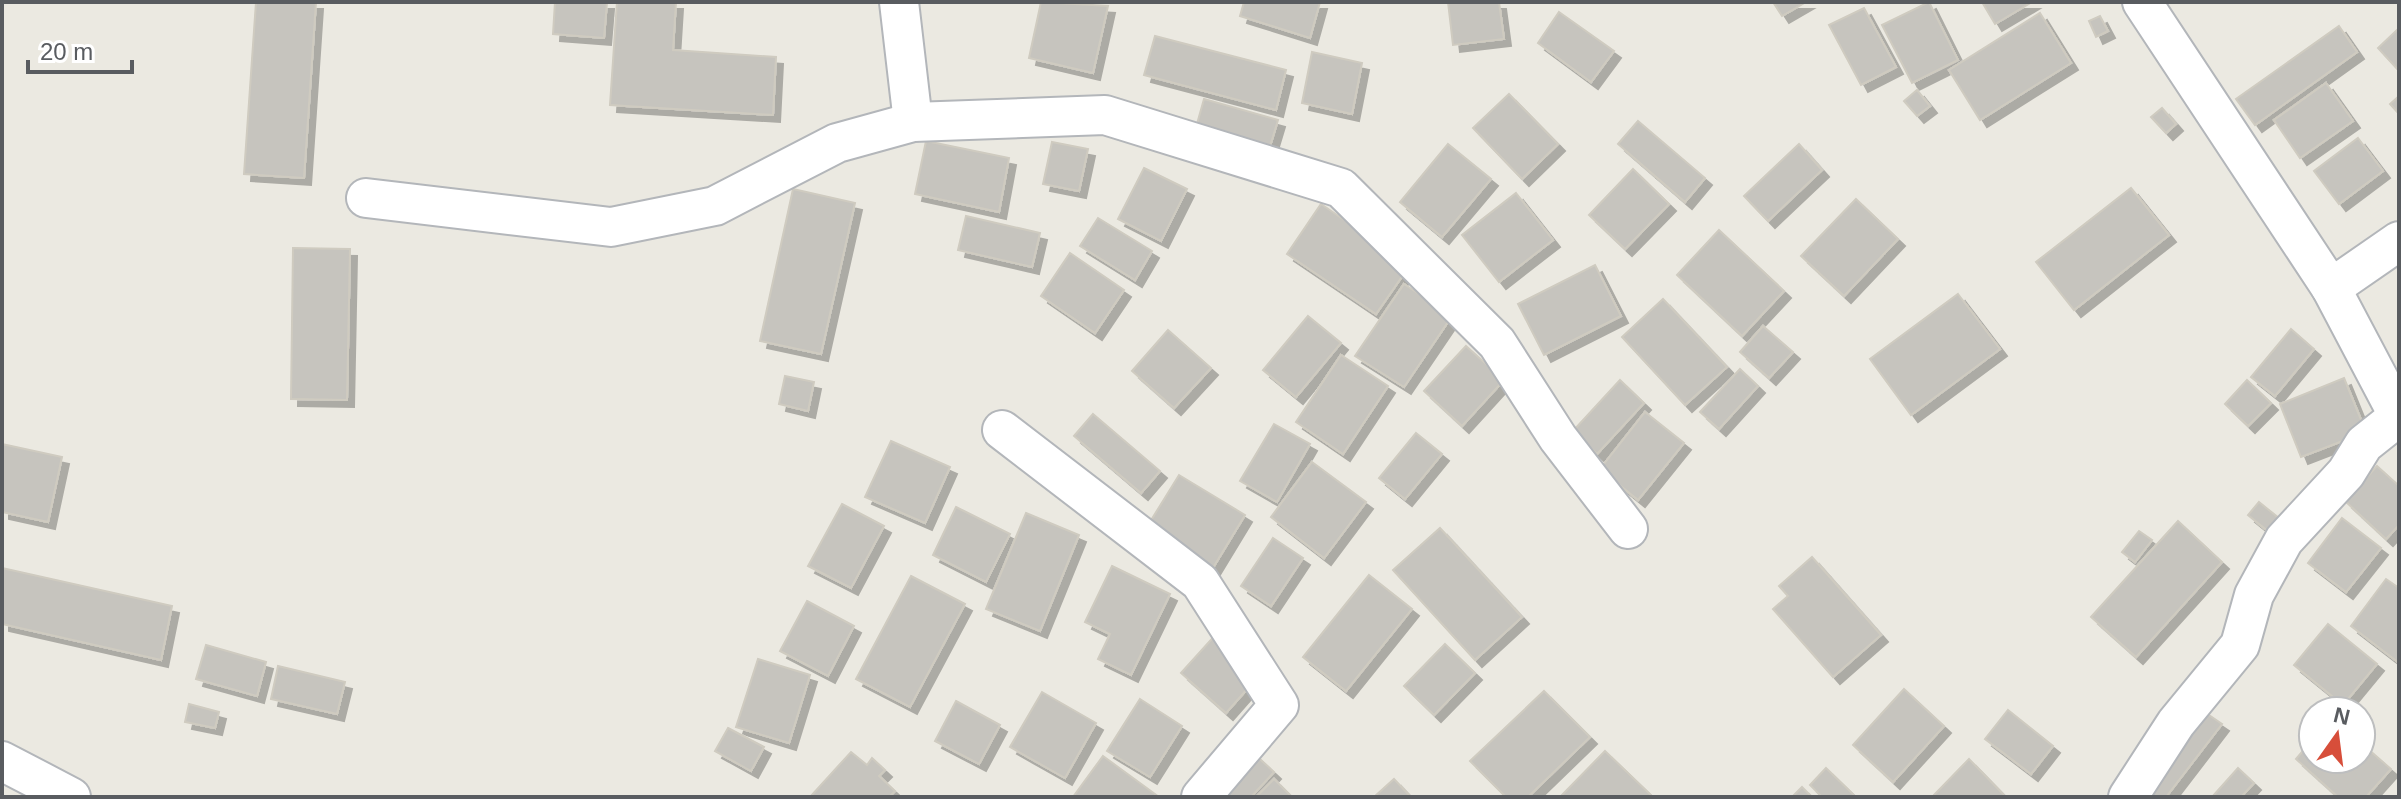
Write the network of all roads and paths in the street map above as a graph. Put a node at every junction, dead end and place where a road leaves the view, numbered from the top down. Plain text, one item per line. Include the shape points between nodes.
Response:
1 (899, 2) edge
2 (2142, 2) edge
3 (913, 122) junction
4 (366, 198) dead end
5 (2399, 241) edge
6 (2331, 288) junction
7 (2398, 417) edge
8 (1002, 430) dead end
9 (1628, 529) dead end
10 (2, 761) edge
11 (71, 797) edge
12 (1201, 797) edge
13 (2128, 797) edge

1 - 3 street
2 - 6 street
3 - 4 street via 837,143 715,206 611,227
3 - 9 street via 1105,115 1341,188 1497,343 1558,438
5 - 6 street
6 - 7 street
7 - 13 street via 2364,444 2337,484 2284,540 2254,595 2240,645 2176,723
8 - 12 street via 1200,582 1279,705
10 - 11 street

